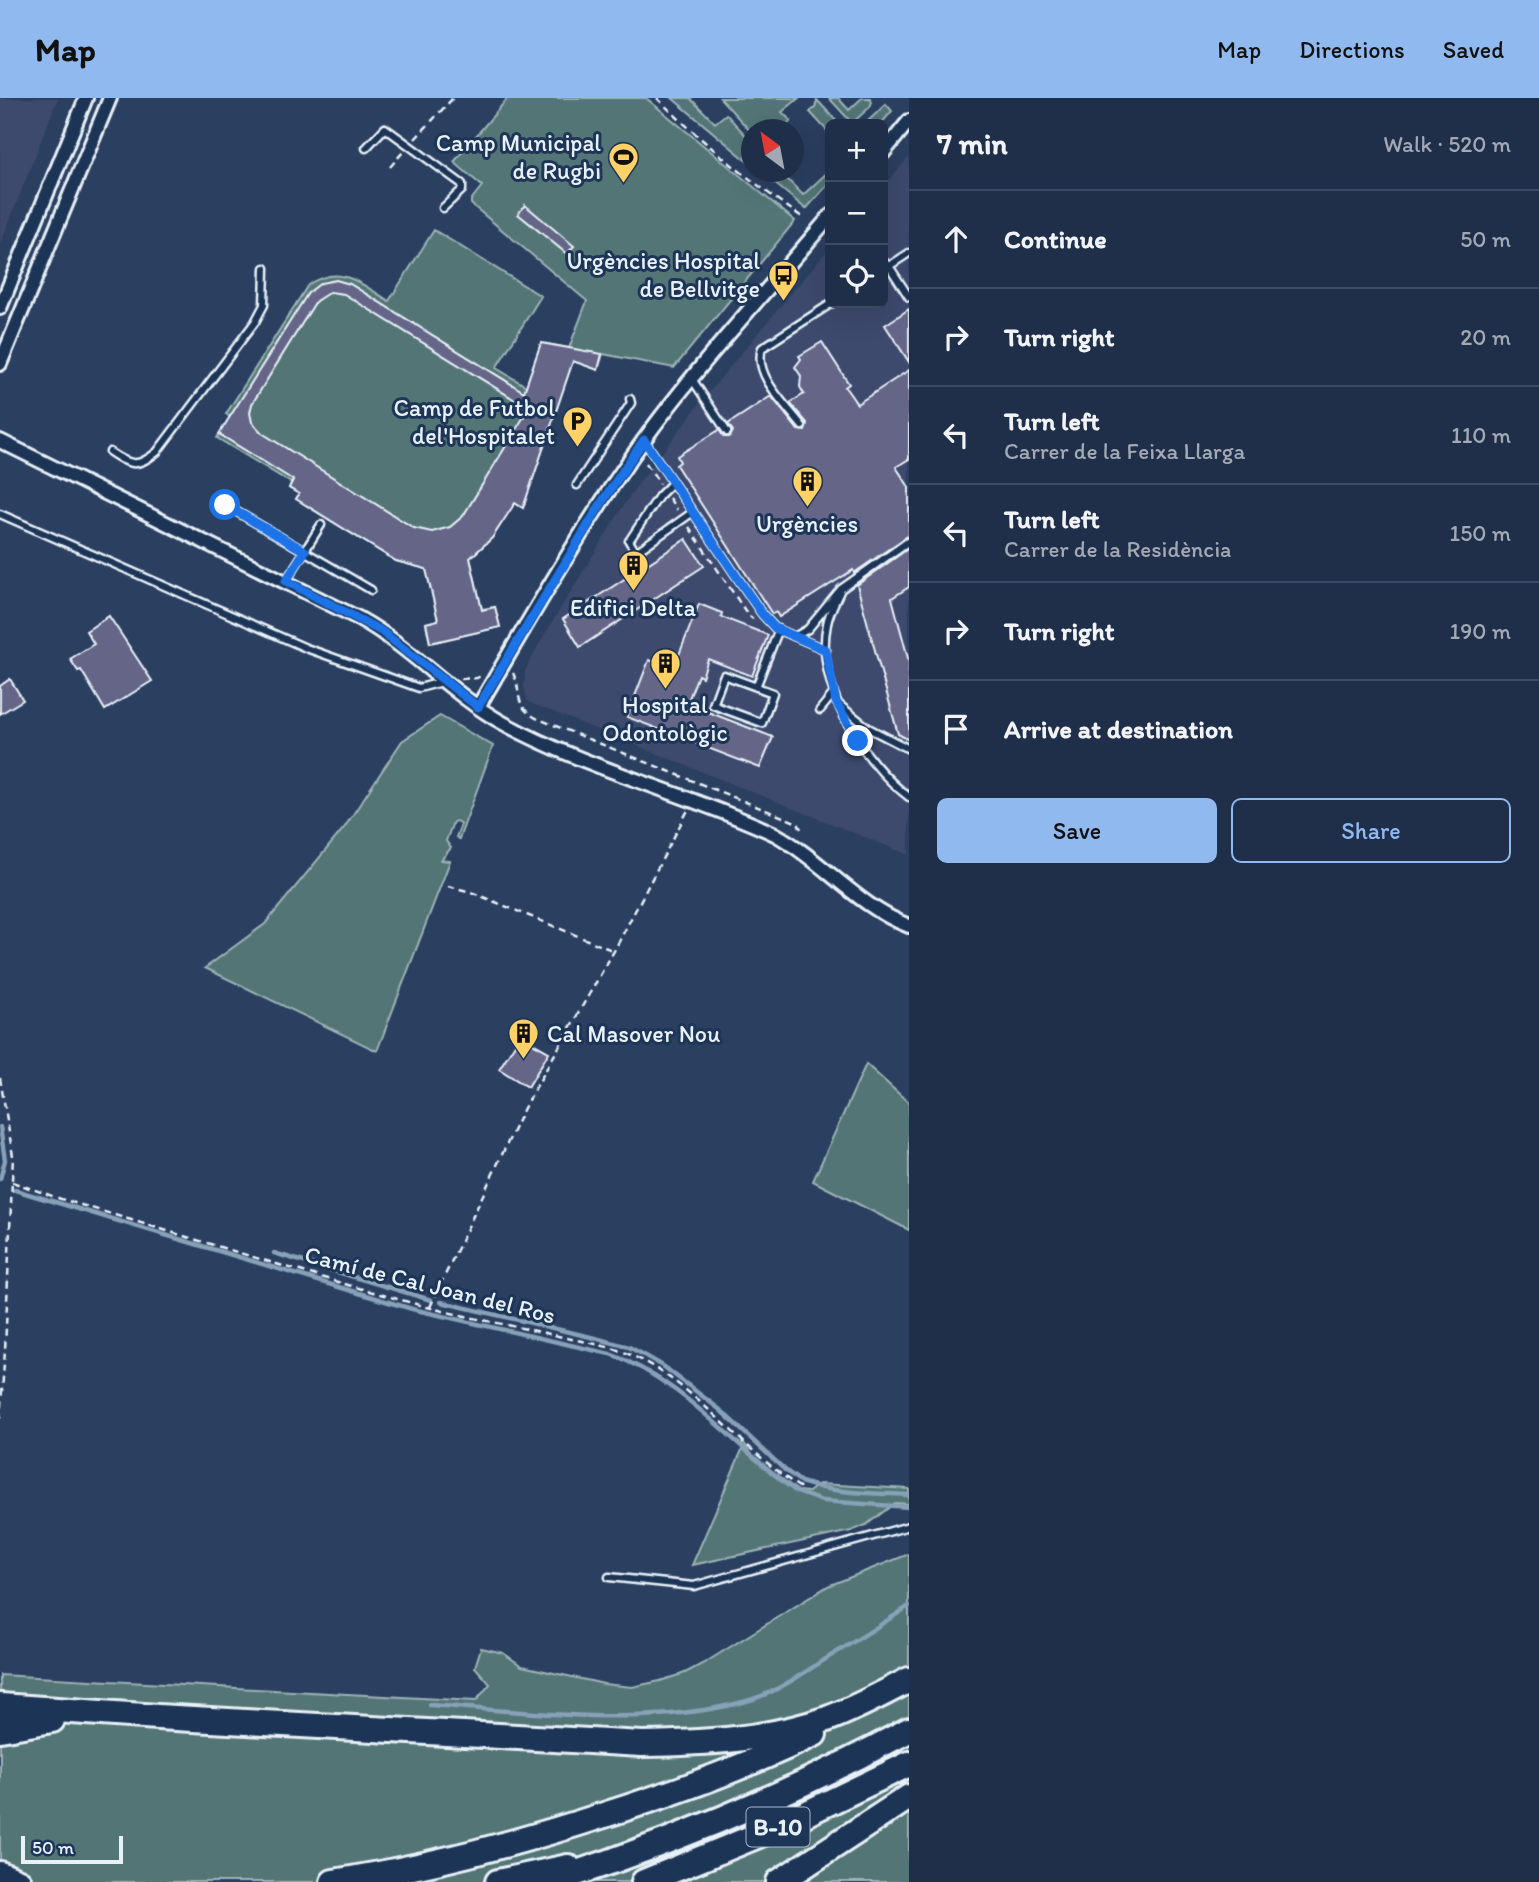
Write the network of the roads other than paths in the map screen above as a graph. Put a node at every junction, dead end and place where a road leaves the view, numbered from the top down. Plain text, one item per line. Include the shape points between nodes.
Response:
1 (86, 98) edge
2 (110, 98) edge
3 (909, 121) edge
4 (888, 147) edge
5 (366, 148) dead end
6 (443, 208) dead end
7 (825, 222) edge
8 (909, 253) edge
9 (888, 264) edge
10 (265, 268) dead end
11 (888, 270) edge
12 (909, 297) edge
13 (0, 308) edge
14 (825, 308) edge
15 (0, 364) edge
16 (692, 379) junction
17 (630, 399) dead end
18 (802, 426) dead end
19 (727, 432) dead end
20 (644, 440) junction
21 (0, 441) edge
22 (110, 452) dead end
23 (673, 482) junction
24 (577, 485) dead end
25 (225, 505) dead end
26 (692, 512) junction
27 (0, 514) edge
28 (321, 525) dead end
29 (909, 541) edge
30 (305, 551) junction
31 (286, 581) junction
32 (841, 589) junction
33 (371, 590) dead end
34 (779, 629) junction
35 (796, 636) junction
36 (826, 650) junction
37 (444, 681) junction
38 (756, 687) junction
39 (834, 693) junction
40 (836, 702) junction
41 (478, 707) junction
42 (820, 710) dead end
43 (909, 749) edge
44 (909, 797) edge
45 (909, 926) edge
46 (909, 1526) edge
47 (609, 1577) dead end
48 (909, 1680) edge
49 (0, 1706) edge
50 (158, 1717) junction
51 (0, 1729) edge
52 (909, 1730) edge
53 (909, 1763) edge
54 (909, 1769) edge
55 (909, 1797) edge
56 (687, 1835) junction
57 (333, 1882) edge
58 (498, 1882) edge
59 (550, 1882) edge
60 (644, 1882) edge
61 (691, 1882) edge
62 (779, 1882) edge

1 - 13 street
2 - 15 street
3 - 4 street
5 - 6 lane via 385,128 463,184
7 - 16 street
8 - 9 lane
10 - 22 lane via 264,305 255,321 158,452 137,465
11 - 12 lane
14 - 18 lane via 762,348 760,356 761,373
16 - 19 lane
16 - 20 street
17 - 24 lane
20 - 23 lane
20 - 41 street
21 - 31 street
23 - 26 lane
23 - 26 lane via 629,541 636,552
25 - 30 lane
26 - 34 lane via 762,614
27 - 37 lane via 306,648 419,688
28 - 30 lane
29 - 32 lane
30 - 31 lane
30 - 33 lane
31 - 37 street via 381,631
32 - 35 lane
32 - 36 lane via 827,625
34 - 35 lane
34 - 38 lane
35 - 36 lane
36 - 39 lane
37 - 41 street
38 - 38 lane via 724,675 713,705 762,723 773,693
39 - 40 lane
39 - 42 lane
40 - 43 lane via 870,729
40 - 44 lane via 871,759
41 - 45 street via 546,743 783,838 865,903
46 - 47 lane via 694,1586
48 - 50 highway via 827,1719 741,1739 694,1743 642,1744
48 - 57 highway via 788,1747 646,1802 452,1858
49 - 50 highway
50 - 51 highway via 78,1717
52 - 56 highway, B-10
53 - 60 highway, B-10 via 778,1827
54 - 61 highway
55 - 62 highway
56 - 58 highway
56 - 59 highway, B-10

